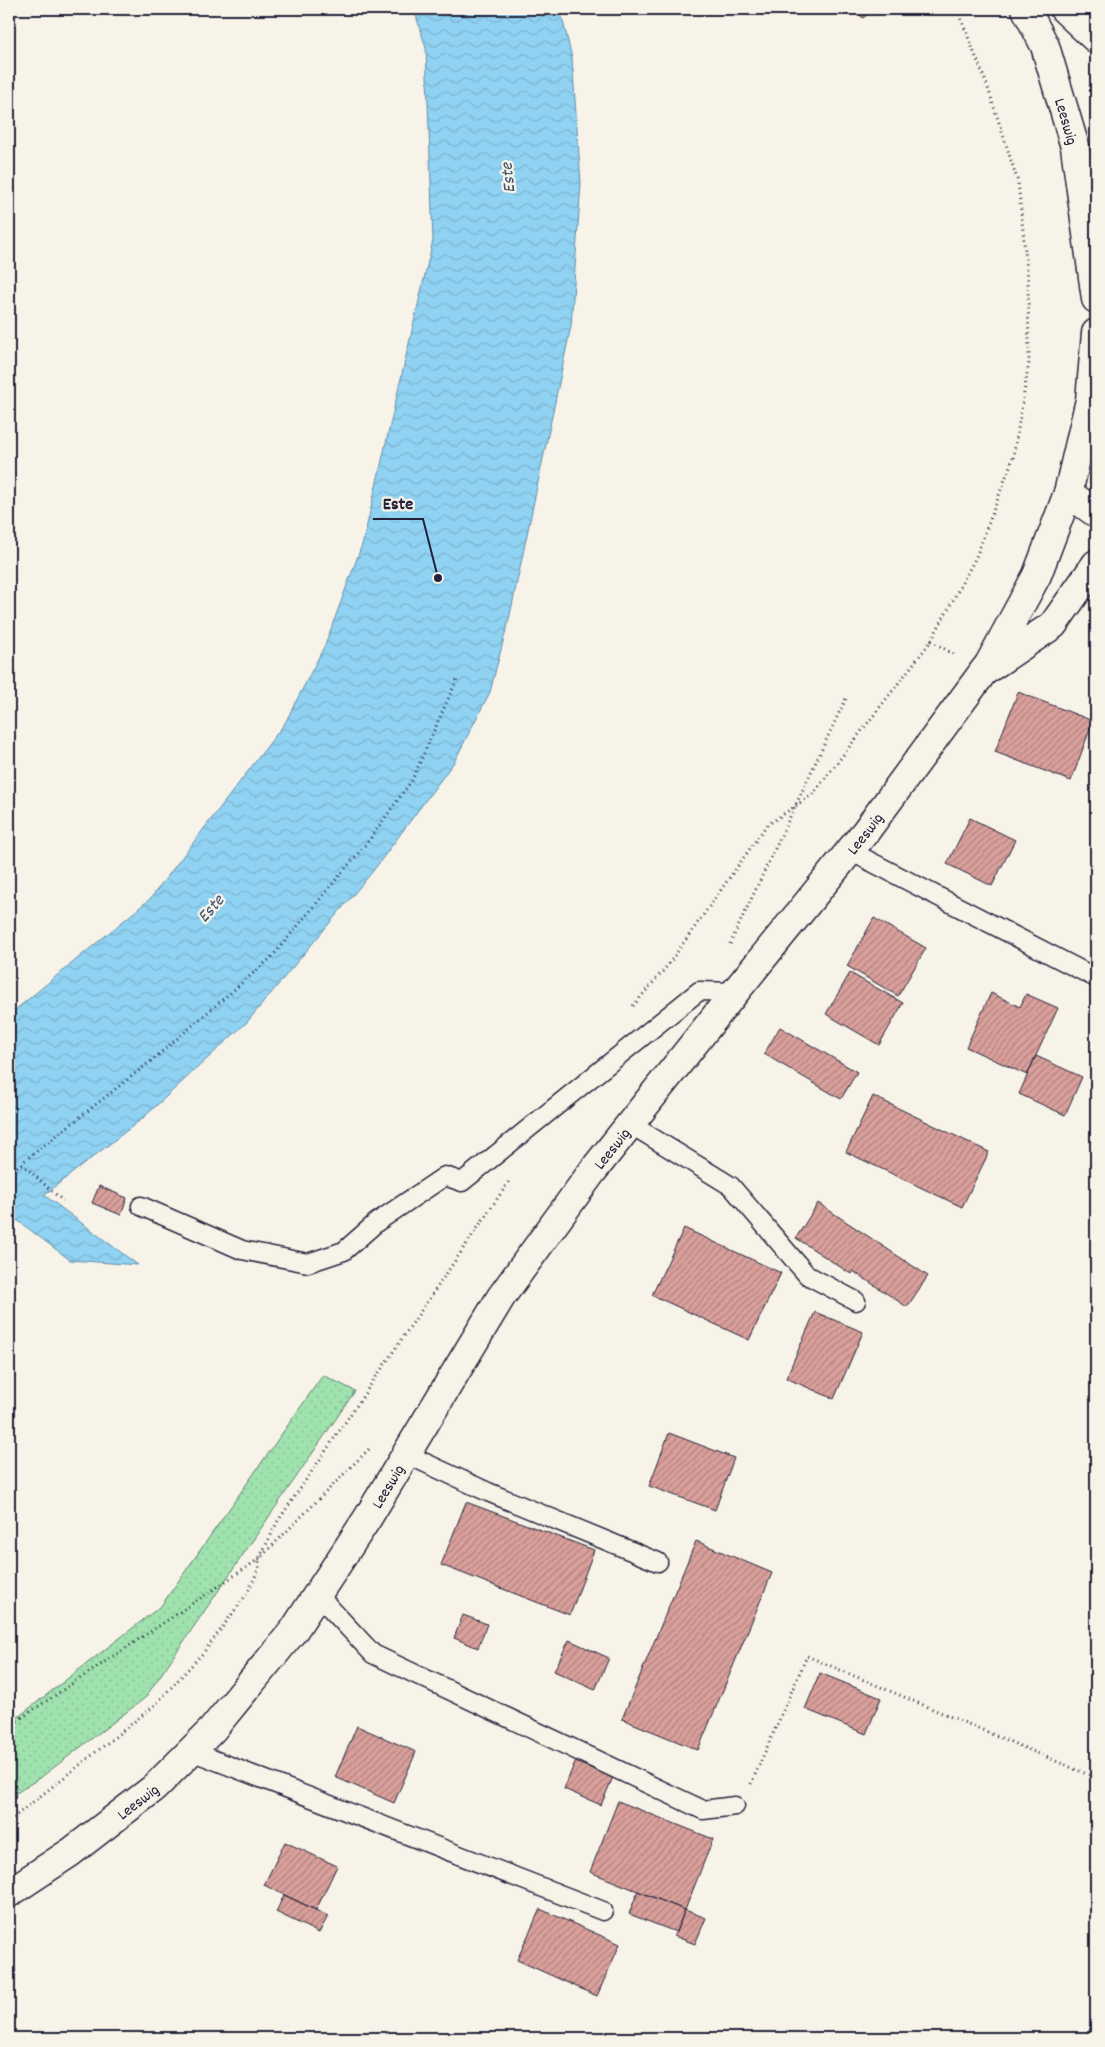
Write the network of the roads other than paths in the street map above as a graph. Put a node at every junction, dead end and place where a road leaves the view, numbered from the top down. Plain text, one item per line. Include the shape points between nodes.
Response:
1 (1026, 9) edge
2 (1064, 9) edge
3 (1096, 39) edge
4 (1096, 299) edge
5 (1096, 333) edge
6 (1068, 493) junction
7 (1096, 513) edge
8 (1096, 564) edge
9 (983, 672) junction
10 (850, 851) junction
11 (1096, 978) edge
12 (725, 991) junction
13 (630, 1124) junction
14 (142, 1206) dead end
15 (856, 1301) dead end
16 (406, 1454) junction
17 (658, 1562) dead end
18 (318, 1595) junction
19 (191, 1751) junction
20 (735, 1806) road end
21 (9, 1893) edge
22 (603, 1911) dead end

1 - 4 street, Leeswig via 1045,46 1075,147
2 - 3 street
5 - 6 street, Leeswig via 1090,400
6 - 7 street
6 - 9 street, Leeswig via 1037,576
8 - 9 street via 1053,625
9 - 10 street, Leeswig
10 - 11 lane
10 - 12 street, Leeswig
12 - 13 street, Leeswig
12 - 14 lane via 699,990 462,1182 445,1176 377,1222 344,1251 308,1263 242,1250
13 - 15 lane via 731,1186 807,1275
13 - 16 street, Leeswig via 501,1297
16 - 17 lane via 488,1492
16 - 18 street, Leeswig
18 - 19 street, Leeswig via 243,1695
18 - 20 lane via 374,1654 703,1810
19 - 21 street, Leeswig via 154,1788 103,1828
19 - 22 lane

